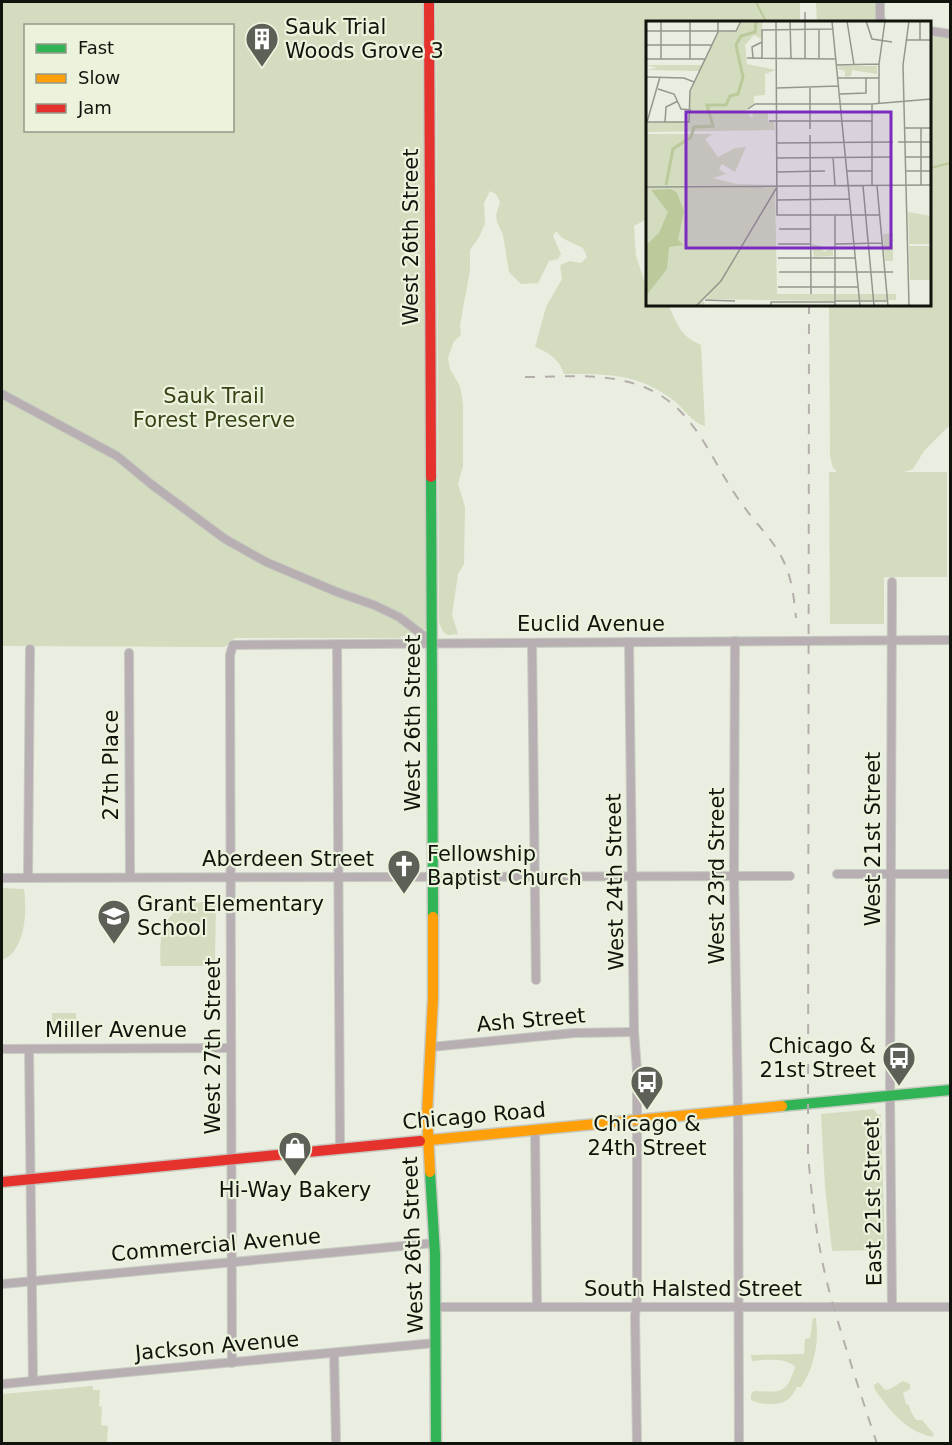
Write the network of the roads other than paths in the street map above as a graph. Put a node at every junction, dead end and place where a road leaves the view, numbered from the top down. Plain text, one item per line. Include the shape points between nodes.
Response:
1 (429, 2) edge
2 (880, 2) edge
3 (882, 21) edge
4 (931, 31) edge
5 (951, 34) edge
6 (2, 394) edge
7 (892, 582) dead end
8 (891, 640) junction
9 (951, 640) edge
10 (735, 641) junction
11 (629, 642) junction
12 (532, 643) junction
13 (337, 644) junction
14 (433, 644) junction
15 (233, 645) joint
16 (30, 649) dead end
17 (129, 653) dead end
18 (837, 874) dead end
19 (951, 874) edge
20 (892, 875) junction
21 (433, 876) junction
22 (534, 876) junction
23 (633, 876) junction
24 (734, 876) junction
25 (790, 876) dead end
26 (130, 877) junction
27 (231, 877) junction
28 (338, 877) junction
29 (2, 878) edge
30 (28, 878) junction
31 (536, 980) dead end
32 (634, 1032) junction
33 (431, 1047) junction
34 (231, 1048) junction
35 (2, 1049) edge
36 (29, 1049) junction
37 (951, 1090) edge
38 (890, 1096) junction
39 (738, 1111) junction
40 (637, 1120) junction
41 (535, 1130) junction
42 (429, 1140) junction
43 (340, 1149) junction
44 (231, 1160) junction
45 (30, 1180) junction
46 (2, 1182) edge
47 (434, 1243) junction
48 (232, 1261) junction
49 (31, 1281) junction
50 (2, 1284) edge
51 (435, 1306) junction
52 (537, 1307) junction
53 (636, 1307) junction
54 (737, 1307) junction
55 (892, 1307) junction
56 (951, 1307) edge
57 (435, 1343) junction
58 (334, 1353) junction
59 (232, 1363) junction
60 (33, 1382) junction
61 (2, 1384) edge
62 (336, 1440) dead end
63 (436, 1443) edge
64 (637, 1443) edge
65 (739, 1443) edge

1 - 14 street, West 26th Street
2 - 3 street
4 - 5 street
6 - 14 street via 117,456 225,539 286,571 399,617
7 - 8 street, West 21st Street
8 - 9 street, Euclid Avenue
8 - 10 street, Euclid Avenue
8 - 20 street, West 21st Street
10 - 11 street, Euclid Avenue
10 - 24 street, West 23rd Street
11 - 12 street, Euclid Avenue
11 - 23 street, West 24th Street
12 - 14 street, Euclid Avenue
12 - 22 street
13 - 14 street, Euclid Avenue
13 - 15 street, Euclid Avenue
13 - 28 street
14 - 21 street, West 26th Street
15 - 27 street, West 27th Street
16 - 30 street
17 - 26 street, 27th Place
18 - 20 street
19 - 20 street
20 - 38 street, West 21st Street
21 - 22 street, Aberdeen Street
21 - 28 street, Aberdeen Street
21 - 33 street, West 26th Street
22 - 23 street, Aberdeen Street
22 - 31 street
23 - 24 street, Aberdeen Street
23 - 32 street, West 24th Street
24 - 25 street, Aberdeen Street
24 - 39 street, West 23rd Street
26 - 27 street, Aberdeen Street
26 - 30 street, Aberdeen Street
27 - 28 street, Aberdeen Street
27 - 34 street, West 27th Street
28 - 43 street
29 - 30 street, Aberdeen Street
32 - 33 street, Ash Street via 574,1033
32 - 40 street, West 24th Street
33 - 42 street, West 26th Street via 427,1092
34 - 36 street, Miller Avenue
34 - 44 street, West 27th Street
35 - 36 street, Miller Avenue
36 - 45 street
37 - 38 street, Chicago Road
38 - 39 street, Chicago Road
38 - 55 street, East 21st Street
39 - 40 street, Chicago Road
39 - 54 street, West 23rd Street
40 - 41 street, Chicago Road
40 - 53 street, West 24th Street
41 - 42 street, Chicago Road
41 - 52 street
42 - 43 street, Chicago Road
42 - 47 street, West 26th Street
43 - 44 street, Chicago Road
44 - 45 street, Chicago Road
44 - 48 street, West 27th Street
45 - 46 street, Chicago Road
45 - 49 street
47 - 48 street, Commercial Avenue
47 - 51 street, West 26th Street
48 - 49 street, Commercial Avenue
48 - 59 street, West 27th Street
49 - 50 street, Commercial Avenue
49 - 60 street
51 - 52 street, South Halsted Street
51 - 57 street, West 26th Street
52 - 53 street, South Halsted Street
53 - 54 street, South Halsted Street
53 - 64 street, West 24th Street
54 - 55 street, South Halsted Street
54 - 65 street, West 23rd Street
55 - 56 street, South Halsted Street
57 - 58 street, Jackson Avenue
57 - 63 street, West 26th Street
58 - 59 street, Jackson Avenue
58 - 62 street
59 - 60 street, Jackson Avenue
60 - 61 street, Jackson Avenue

